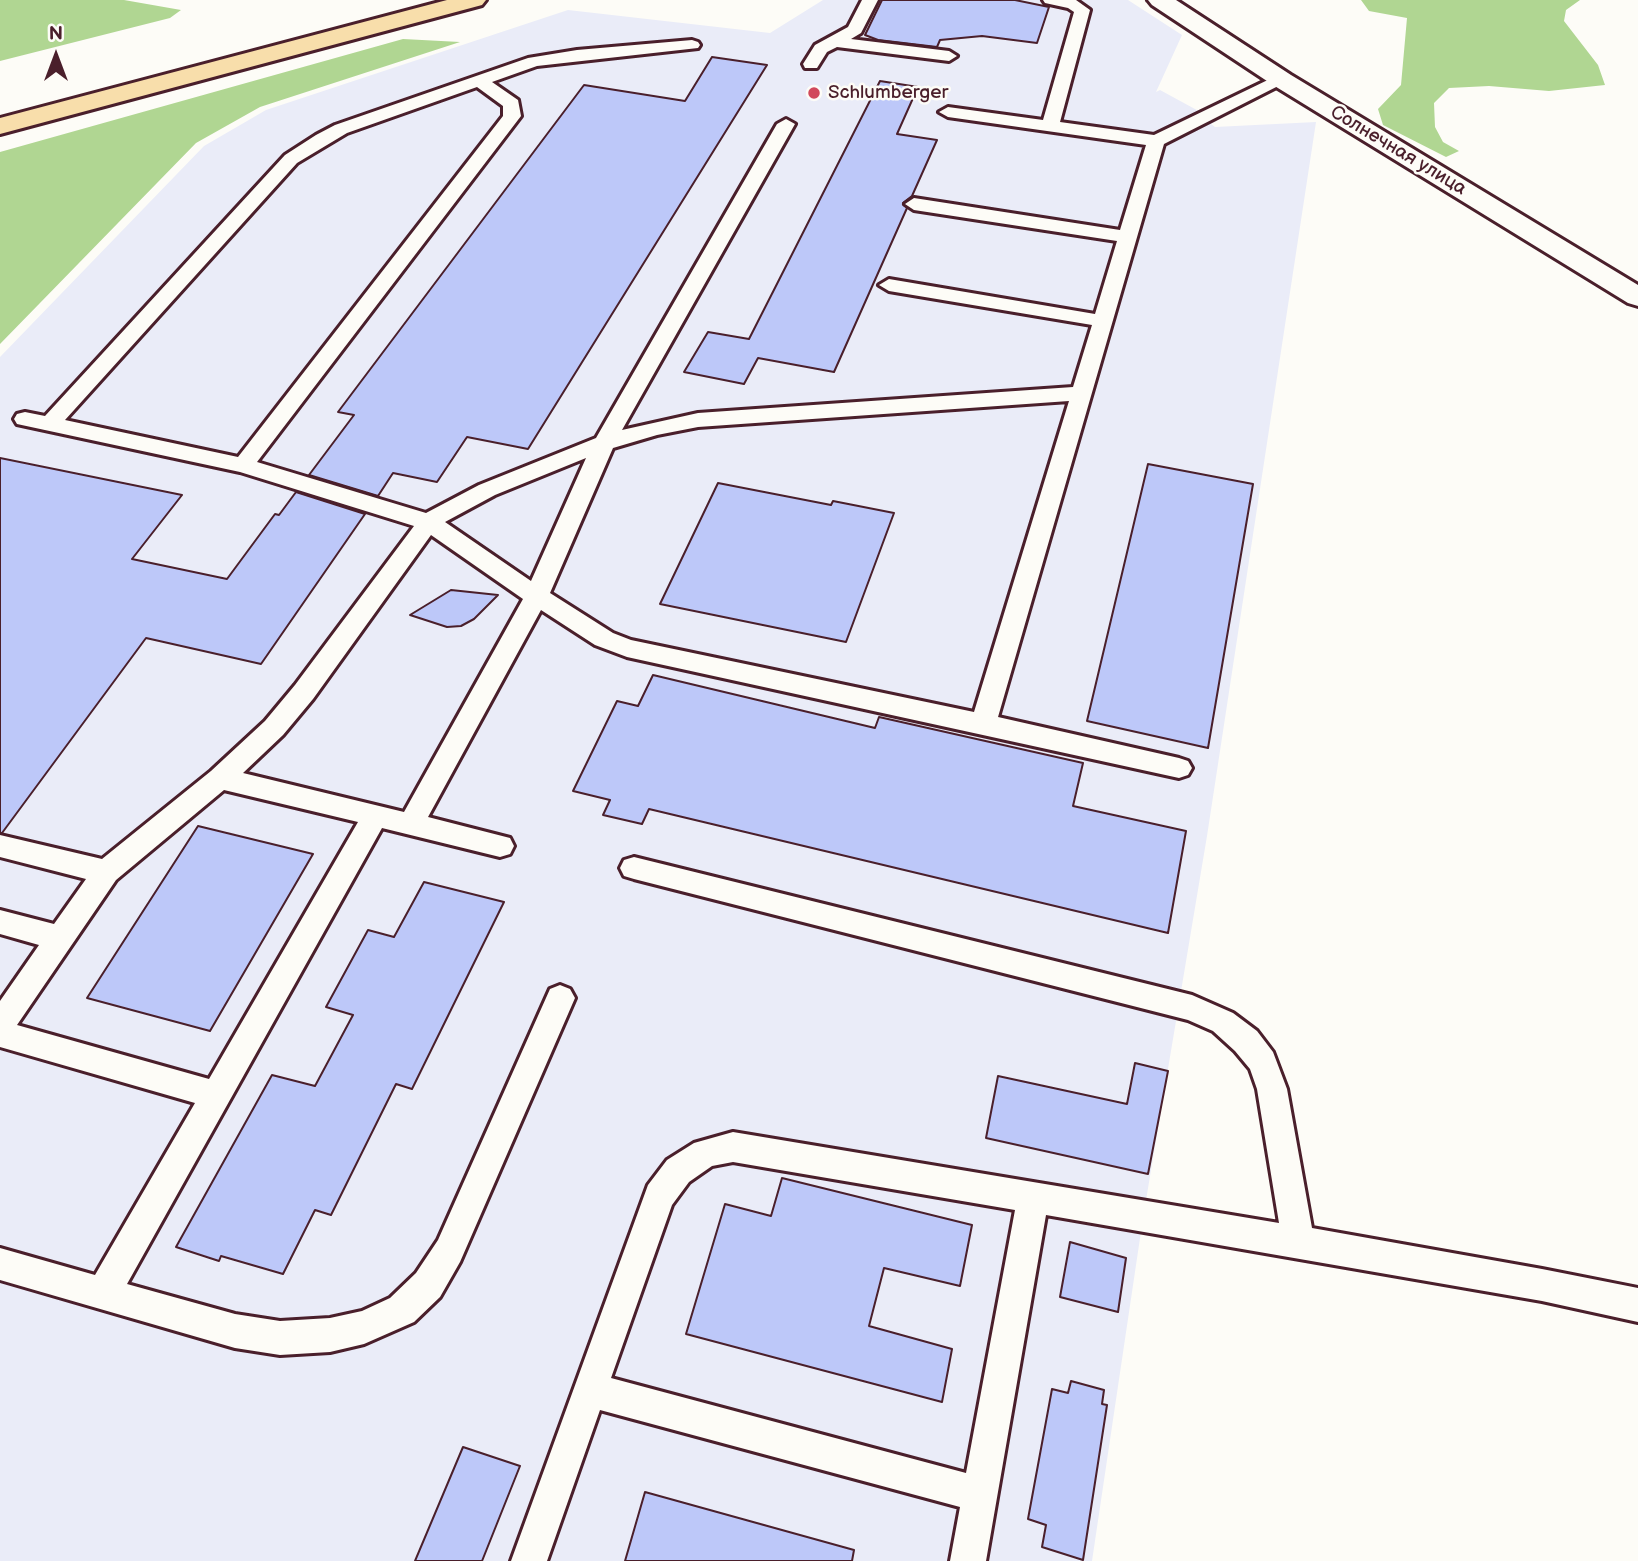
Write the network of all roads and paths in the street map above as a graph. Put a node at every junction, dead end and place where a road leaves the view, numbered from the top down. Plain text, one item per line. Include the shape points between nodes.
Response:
1 (474, 0) edge
2 (870, 0) edge
3 (1051, 0) edge
4 (1160, 0) edge
5 (836, 42) junction
6 (692, 45) dead end
7 (948, 56) dead end
8 (811, 64) dead end
9 (1282, 80) junction
10 (479, 81) junction
11 (948, 112) dead end
12 (786, 124) dead end
13 (0, 126) edge
14 (1050, 126) junction
15 (1156, 141) junction
16 (915, 204) dead end
17 (1128, 237) junction
18 (889, 285) dead end
19 (1638, 297) edge
20 (1103, 321) junction
21 (1082, 393) junction
22 (24, 419) dead end
23 (50, 424) junction
24 (604, 443) junction
25 (243, 465) junction
26 (429, 522) junction
27 (537, 595) junction
28 (983, 724) junction
29 (1179, 768) dead end
30 (220, 778) junction
31 (375, 817) junction
32 (410, 825) junction
33 (0, 846) edge
34 (500, 846) dead end
35 (634, 868) dead end
36 (106, 872) junction
37 (0, 922) edge
38 (60, 938) junction
39 (560, 998) dead end
40 (0, 1025) edge
41 (0, 1034) edge
42 (216, 1095) junction
43 (1033, 1199) junction
44 (1298, 1242) junction
45 (0, 1264) edge
46 (102, 1295) junction
47 (1638, 1305) edge
48 (590, 1390) junction
49 (980, 1495) junction
50 (530, 1561) edge
51 (968, 1561) edge

1 - 13 main road
2 - 5 lane via 855,30
3 - 14 lane via 1073,4 1082,14
4 - 9 street, Солнечная улица
5 - 7 lane
5 - 8 lane via 821,50
6 - 10 lane via 554,57
9 - 15 lane
9 - 19 street, Солнечная улица
10 - 23 lane via 341,129 291,159
10 - 25 lane via 512,104 512,116
11 - 14 lane
12 - 24 lane
14 - 15 lane
15 - 17 lane
16 - 17 lane
17 - 20 lane
18 - 20 lane
20 - 21 lane
21 - 24 lane via 698,420
21 - 28 lane
22 - 23 lane
23 - 25 lane
24 - 26 lane via 461,502
24 - 27 lane
25 - 26 lane
26 - 27 lane
26 - 30 lane via 304,692 274,728
27 - 28 lane via 604,639 626,648
27 - 32 lane
28 - 29 lane
30 - 31 lane
30 - 36 lane
31 - 32 lane
31 - 42 lane
32 - 34 lane
33 - 36 lane
35 - 44 lane via 1192,1008 1223,1022 1262,1062 1272,1089
36 - 38 lane
37 - 38 lane
38 - 40 lane
39 - 46 lane via 449,1251 428,1284 401,1310 353,1330 280,1338 235,1331
41 - 42 lane
42 - 46 lane
43 - 44 lane
43 - 48 lane via 733,1147 705,1153 678,1171 659,1196
43 - 49 lane
44 - 47 lane
45 - 46 lane
48 - 49 lane
48 - 50 lane
49 - 51 lane

